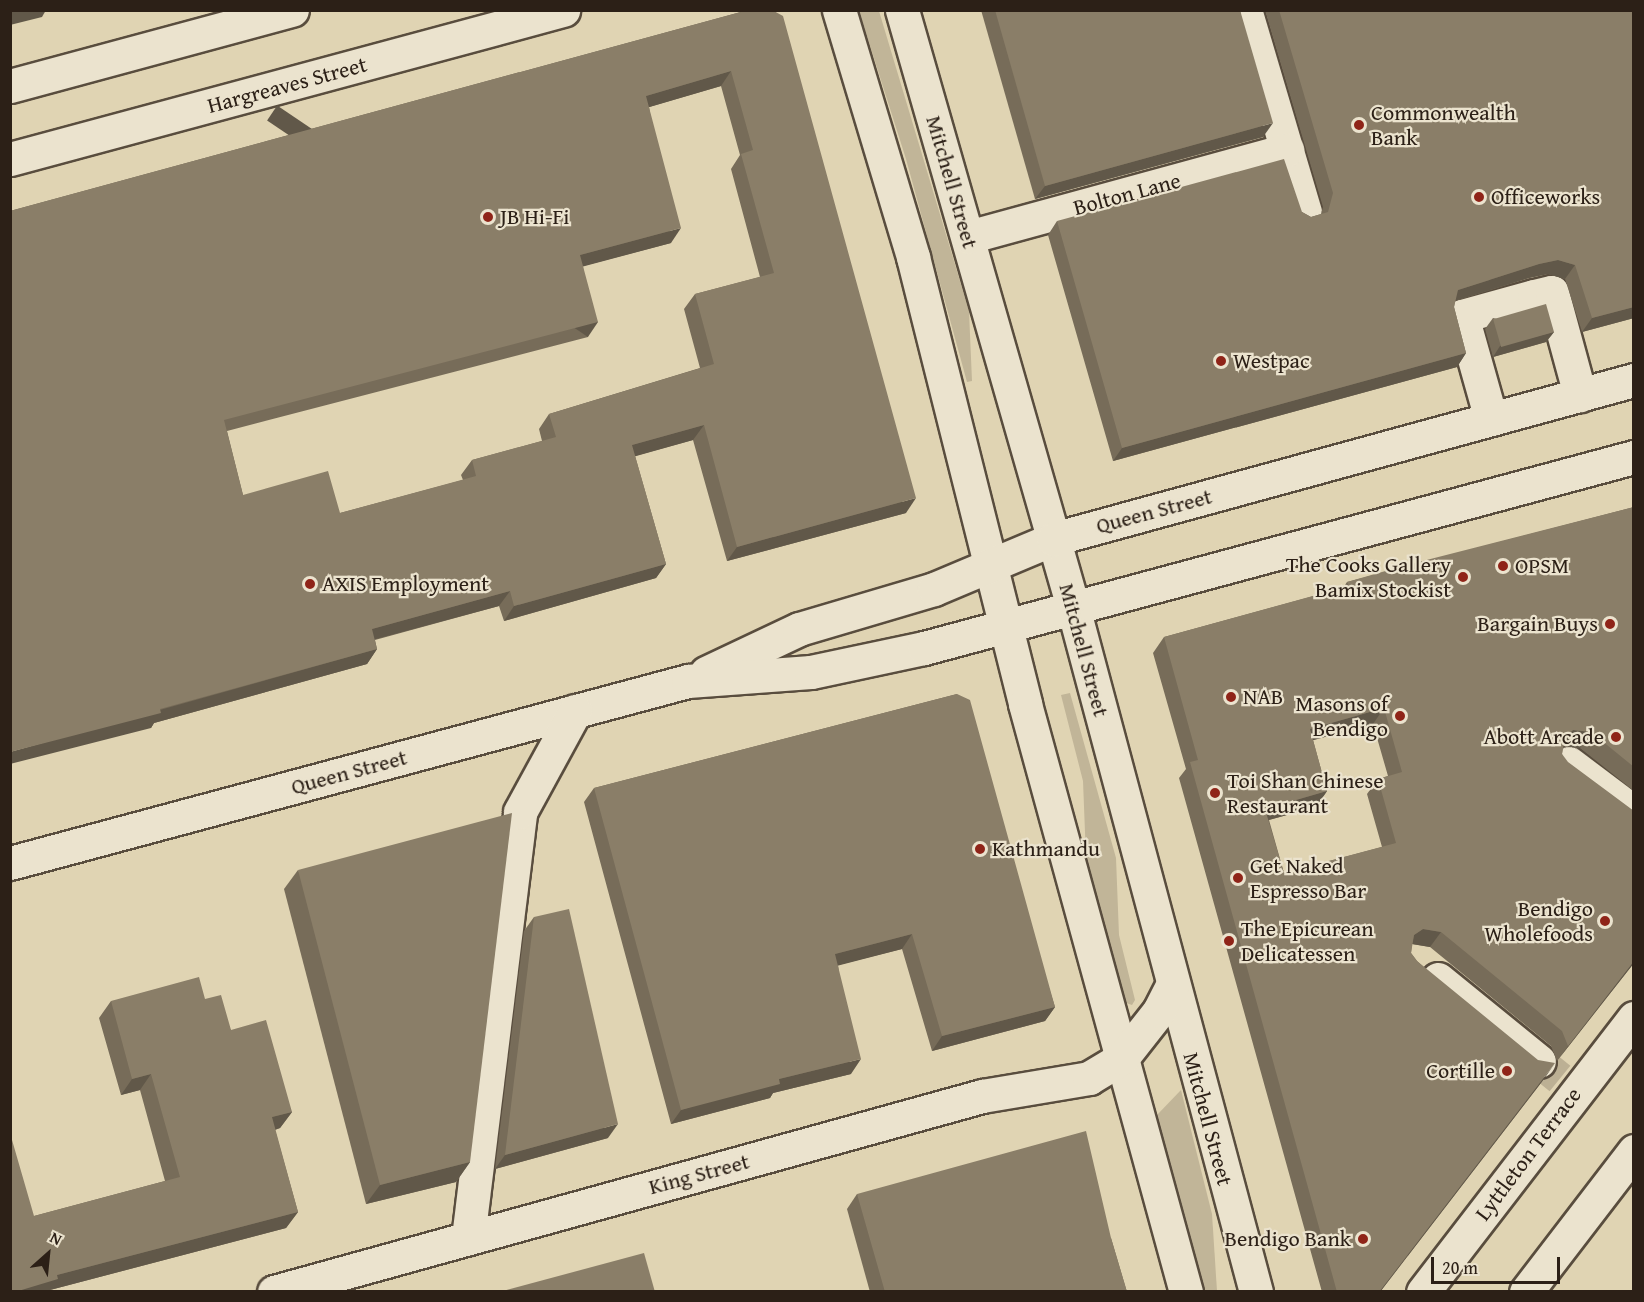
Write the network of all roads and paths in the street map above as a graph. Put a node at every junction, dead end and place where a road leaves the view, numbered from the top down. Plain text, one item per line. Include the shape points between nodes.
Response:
1 (292, 10) edge
2 (563, 10) edge
3 (838, 10) edge
4 (902, 10) edge
5 (1247, 16) dead end
6 (10, 86) edge
7 (1287, 150) junction
8 (10, 159) edge
9 (1305, 212) edge
10 (968, 237) junction
11 (1634, 380) edge
12 (1580, 395) junction
13 (1491, 419) junction
14 (1634, 457) edge
15 (1053, 538) junction
16 (992, 564) junction
17 (1073, 607) junction
18 (1005, 626) junction
19 (688, 681) junction
20 (575, 711) junction
21 (1569, 763) edge
22 (1634, 812) edge
23 (10, 863) edge
24 (1418, 962) edge
25 (1172, 985) junction
26 (1634, 1018) edge
27 (1122, 1058) junction
28 (1559, 1076) junction
29 (1634, 1151) edge
30 (468, 1238) junction
31 (274, 1292) edge
32 (1186, 1292) edge
33 (1256, 1292) edge
34 (1423, 1292) edge
35 (1526, 1292) edge

1 - 6 street
2 - 8 street, Hargreaves Street
3 - 16 street via 913,257
4 - 10 street, Mitchell Street
5 - 7 street
7 - 9 street
7 - 10 street, Bolton Lane
10 - 15 street, Mitchell Street
11 - 12 street, Queen Street
12 - 13 street, Queen Street
12 - 13 street via 1552,292 1534,296 1462,316
13 - 15 street, Queen Street
14 - 17 street, Queen Street
15 - 16 street, Queen Street
15 - 17 street, Mitchell Street
16 - 18 street
16 - 19 street, Queen Street via 934,589 800,629
17 - 18 street, Queen Street
17 - 25 street, Mitchell Street
18 - 19 street, Queen Street via 811,672
18 - 27 street
19 - 20 street, Queen Street
20 - 23 street, Queen Street
20 - 30 street via 520,812
21 - 22 street
24 - 28 street
25 - 27 street via 1159,1011
25 - 33 street, Mitchell Street
26 - 28 street, Lyttleton Terrace
27 - 30 street, King Street via 1078,1081 982,1096
27 - 32 street
28 - 34 street, Lyttleton Terrace
29 - 35 street
30 - 31 street, King Street

